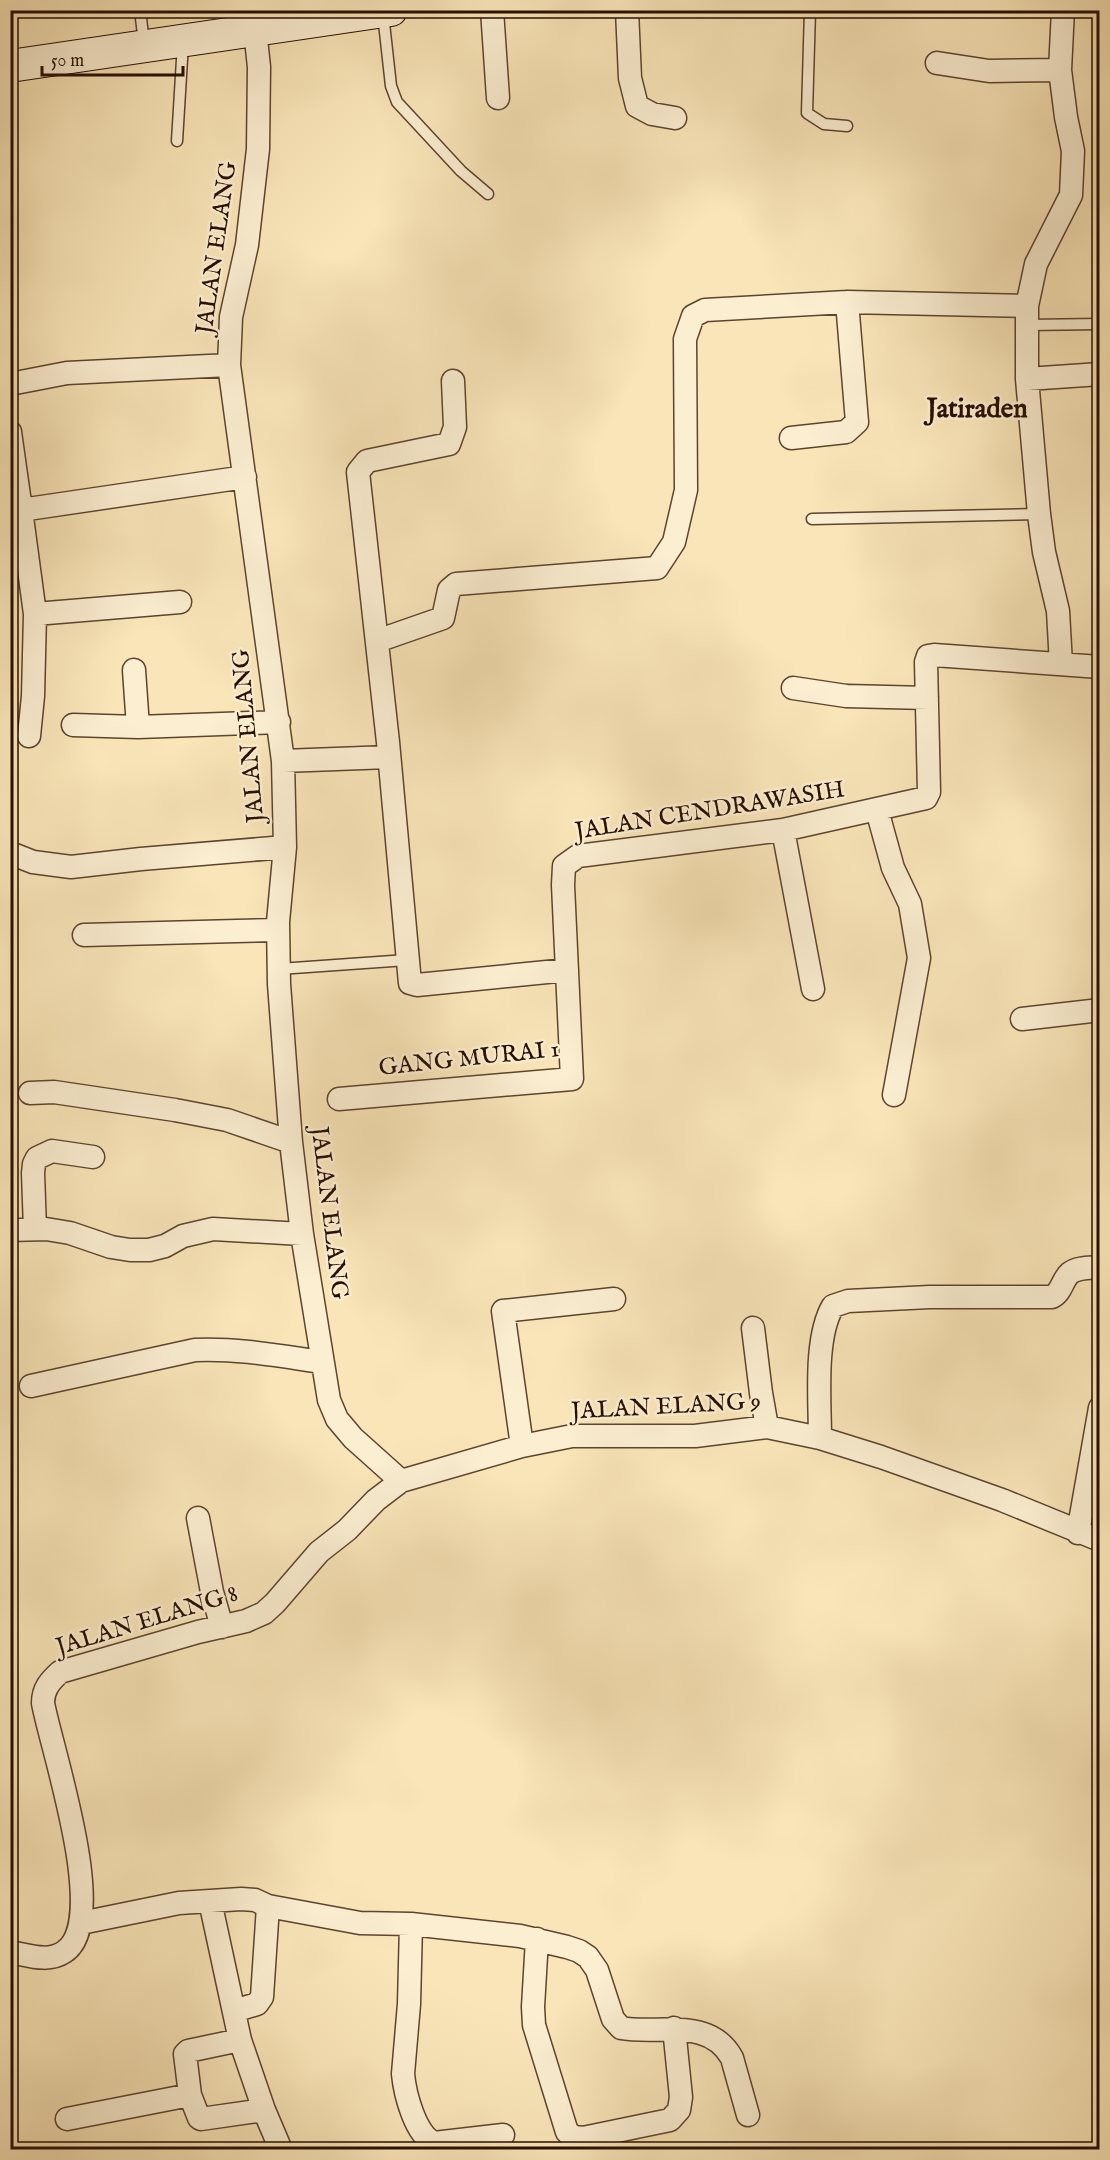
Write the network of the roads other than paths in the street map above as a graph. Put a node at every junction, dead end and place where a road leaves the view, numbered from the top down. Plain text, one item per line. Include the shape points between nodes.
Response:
1 (140, 10) edge
2 (492, 10) edge
3 (627, 10) edge
4 (810, 10) edge
5 (1063, 10) edge
6 (386, 18) edge
7 (255, 30) junction
8 (184, 39) junction
9 (144, 45) junction
10 (937, 63) dead end
11 (10, 66) edge
12 (1060, 70) junction
13 (498, 98) dead end
14 (675, 118) dead end
15 (847, 126) dead end
16 (177, 141) dead end
17 (488, 194) dead end
18 (847, 302) junction
19 (1027, 316) junction
20 (1100, 324) edge
21 (230, 365) junction
22 (1100, 374) edge
23 (1027, 379) junction
24 (453, 381) dead end
25 (10, 384) edge
26 (10, 432) edge
27 (791, 438) dead end
28 (244, 477) junction
29 (21, 510) junction
30 (1039, 514) junction
31 (812, 519) dead end
32 (180, 602) dead end
33 (35, 614) junction
34 (377, 641) junction
35 (1061, 664) junction
36 (1100, 667) edge
37 (134, 670) dead end
38 (793, 688) dead end
39 (927, 698) junction
40 (279, 722) junction
41 (73, 725) dead end
42 (138, 727) junction
43 (29, 736) dead end
44 (388, 757) junction
45 (283, 761) junction
46 (878, 810) junction
47 (783, 830) junction
48 (285, 848) junction
49 (10, 854) edge
50 (278, 930) junction
51 (84, 935) dead end
52 (407, 960) junction
53 (279, 969) junction
54 (567, 970) junction
55 (813, 989) dead end
56 (1100, 1010) edge
57 (1022, 1019) dead end
58 (30, 1093) dead end
59 (894, 1095) dead end
60 (339, 1099) dead end
61 (291, 1142) junction
62 (93, 1156) dead end
63 (35, 1229) junction
64 (10, 1230) edge
65 (302, 1234) junction
66 (1100, 1267) edge
67 (614, 1299) dead end
68 (753, 1328) dead end
69 (322, 1362) junction
70 (31, 1386) dead end
71 (1100, 1408) edge
72 (767, 1427) junction
73 (820, 1438) junction
74 (522, 1446) junction
75 (401, 1481) junction
76 (198, 1518) dead end
77 (1078, 1533) junction
78 (1100, 1540) edge
79 (222, 1627) junction
80 (210, 1901) junction
81 (268, 1906) junction
82 (81, 1923) junction
83 (411, 1924) junction
84 (537, 1940) junction
85 (10, 1952) edge
86 (234, 2011) junction
87 (674, 2028) junction
88 (240, 2040) junction
89 (190, 2095) junction
90 (264, 2110) junction
91 (748, 2115) dead end
92 (67, 2119) dead end
93 (503, 2135) dead end
94 (280, 2150) edge

1 - 9 lane
2 - 13 street
3 - 14 street via 630,78 637,106 652,114
4 - 15 lane via 807,112 824,124
5 - 12 street
6 - 7 main road
6 - 17 lane via 391,86 397,102 461,171
7 - 8 main road
7 - 21 street, JALAN ELANG via 259,67 258,149 247,245 231,317
8 - 9 main road
8 - 16 lane
9 - 11 main road
10 - 12 street via 989,71
12 - 19 street via 1073,151 1071,195 1036,264
18 - 19 street
18 - 27 street via 856,422 846,432
18 - 34 street via 705,310 693,316 685,339 686,490 674,542 657,568 456,584 449,590 443,618
19 - 20 lane
19 - 23 street
21 - 25 street via 67,372
21 - 28 street, JALAN ELANG
22 - 23 street
23 - 30 street
24 - 34 street via 455,427 449,444 367,460 358,472
26 - 29 street
28 - 29 street
28 - 40 street, JALAN ELANG
29 - 33 street
30 - 31 lane
30 - 35 street via 1059,611
32 - 33 street
33 - 43 street
34 - 44 street
35 - 36 street
35 - 39 street, JALAN CENDRAWASIH via 928,656
37 - 42 street
38 - 39 street via 846,696
39 - 46 street, JALAN CENDRAWASIH via 929,792 926,798
40 - 42 street
40 - 45 street, JALAN ELANG
41 - 42 street
44 - 45 street
44 - 52 street
45 - 48 street, JALAN ELANG
46 - 47 street, JALAN CENDRAWASIH
46 - 59 street via 892,868 910,904 919,958
47 - 54 street, JALAN CENDRAWASIH via 570,860 564,866 563,885
47 - 55 street
48 - 49 street via 71,867 33,862
48 - 50 street, JALAN ELANG
50 - 51 street
50 - 53 street, JALAN ELANG
52 - 53 lane
52 - 54 street via 410,983 417,985
53 - 61 street, JALAN ELANG
54 - 60 street, GANG MURAI 1 via 572,1079
56 - 57 street
58 - 61 street via 54,1092 196,1114 227,1120
61 - 65 street, JALAN ELANG
62 - 63 street via 52,1151 38,1158 33,1173
63 - 64 street
63 - 65 street via 70,1233 130,1250 165,1246 183,1236 213,1229
65 - 69 street, JALAN ELANG
66 - 73 street via 1071,1273 1052,1297 930,1296 848,1301 833,1306 821,1347
67 - 74 street via 503,1311
68 - 72 street
69 - 70 street via 195,1350
69 - 75 street, JALAN ELANG via 337,1419
71 - 77 street
72 - 73 street, JALAN ELANG 9
72 - 74 street, JALAN ELANG 9 via 695,1436 572,1436
73 - 77 street, JALAN ELANG 9 via 1002,1500
74 - 75 street, JALAN ELANG 9
75 - 79 street, JALAN ELANG 8 via 319,1552 264,1613
76 - 79 street
77 - 78 street, JALAN ELANG 9
79 - 82 street, JALAN ELANG 8 via 60,1672 43,1694 72,1818
80 - 81 street via 255,1900
80 - 82 street via 179,1903
80 - 86 street
81 - 83 street via 360,1923
81 - 86 street via 262,1997 257,2004
82 - 85 street, JALAN ELANG 8 via 71,1946 63,1953 44,1959
83 - 84 street
83 - 93 street via 403,2074 419,2129 434,2143
84 - 87 street via 579,1951 588,1958 597,1970 613,2019 621,2028
84 - 87 street via 534,2025 567,2132 573,2137 670,2120 679,2110 681,2097
86 - 88 street
87 - 91 street via 706,2035 728,2050
88 - 89 street via 185,2054
88 - 90 street
89 - 90 street via 201,2119
89 - 92 street
90 - 94 street

